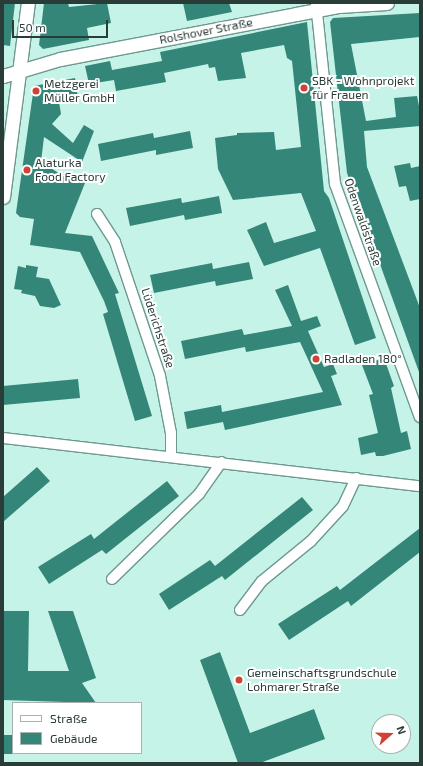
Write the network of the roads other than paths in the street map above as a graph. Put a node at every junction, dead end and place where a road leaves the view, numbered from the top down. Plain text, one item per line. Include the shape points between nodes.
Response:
1 (28, 3) edge
2 (387, 3) edge
3 (316, 6) edge
4 (21, 70) junction
5 (3, 76) edge
6 (3, 129) edge
7 (10, 149) junction
8 (3, 197) edge
9 (96, 214) dead end
10 (420, 417) edge
11 (3, 438) edge
12 (171, 457) junction
13 (221, 462) junction
14 (356, 478) junction
15 (420, 486) edge
16 (112, 579) dead end
17 (240, 610) dead end

1 - 4 street
2 - 3 street, Rolshover Straße
3 - 4 street, Rolshover Straße via 60,59
3 - 10 street, Odenwaldstraße via 335,184
4 - 5 street, Rolshover Straße
4 - 7 street
6 - 7 street
7 - 8 street
9 - 12 street, Lüderichstraße via 115,242 160,376 171,433
11 - 12 street
12 - 13 street
13 - 14 street
13 - 16 street via 199,494
14 - 15 street
14 - 17 street via 343,506 311,541 262,581

